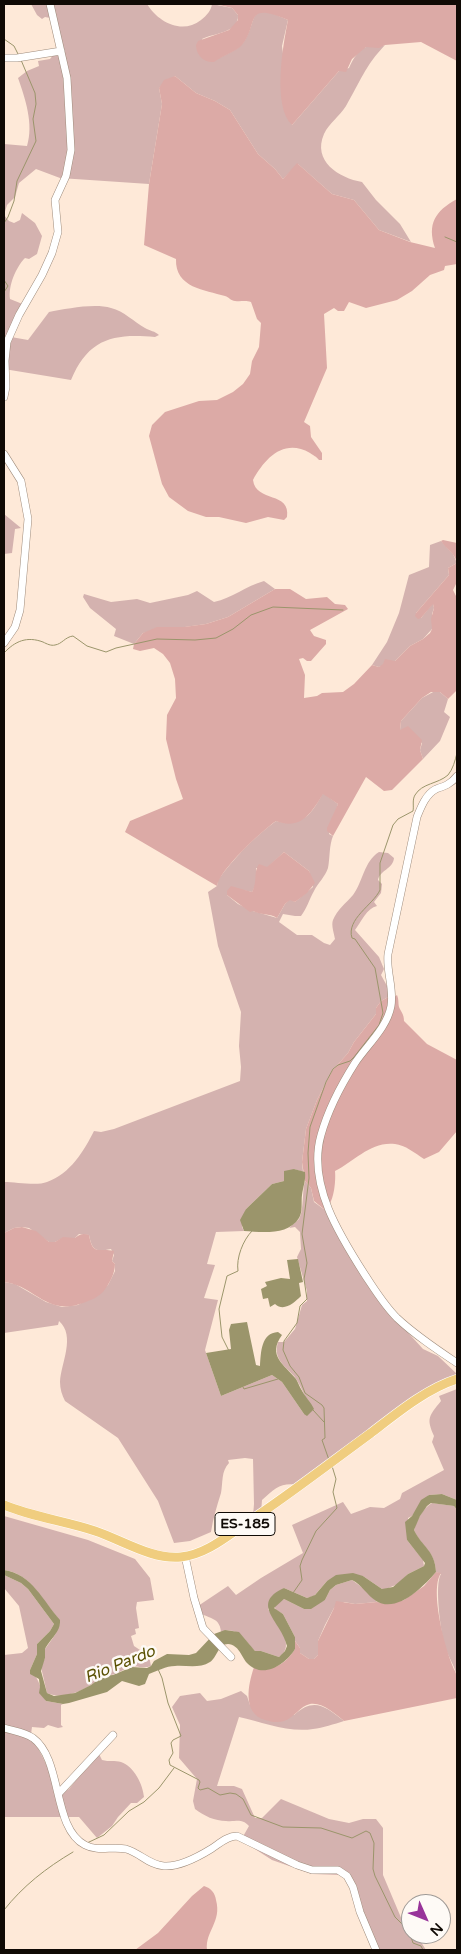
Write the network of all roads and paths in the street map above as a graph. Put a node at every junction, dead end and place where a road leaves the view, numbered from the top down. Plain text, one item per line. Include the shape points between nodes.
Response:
1 (50, 4) edge
2 (61, 51) junction
3 (4, 58) edge
4 (4, 397) edge
5 (4, 454) edge
6 (4, 643) edge
7 (457, 776) edge
8 (457, 1363) edge
9 (457, 1379) edge
10 (4, 1505) edge
11 (185, 1556) junction
12 (231, 1657) dead end
13 (4, 1728) edge
14 (112, 1735) dead end
15 (59, 1793) junction
16 (376, 1950) edge

1 - 2 street
2 - 3 street
2 - 4 street via 67,78 72,140 66,176 55,200 58,232 42,275 7,342
5 - 6 street via 21,481 28,519 20,610 15,627
7 - 8 street via 447,786 432,792 417,817 388,954 391,1006 378,1034 354,1065 328,1113 320,1136 318,1167 327,1204 336,1224 380,1299 415,1334
9 - 11 main road, ES-185 via 391,1418 218,1543 195,1555
10 - 11 main road, ES-185 via 95,1531 144,1550 169,1557
11 - 12 street via 201,1623
13 - 15 street via 33,1738 44,1753
14 - 15 street
15 - 16 street via 70,1831 76,1839 94,1848 127,1850 156,1864 169,1866 237,1836 297,1865 312,1870 341,1872 350,1880

